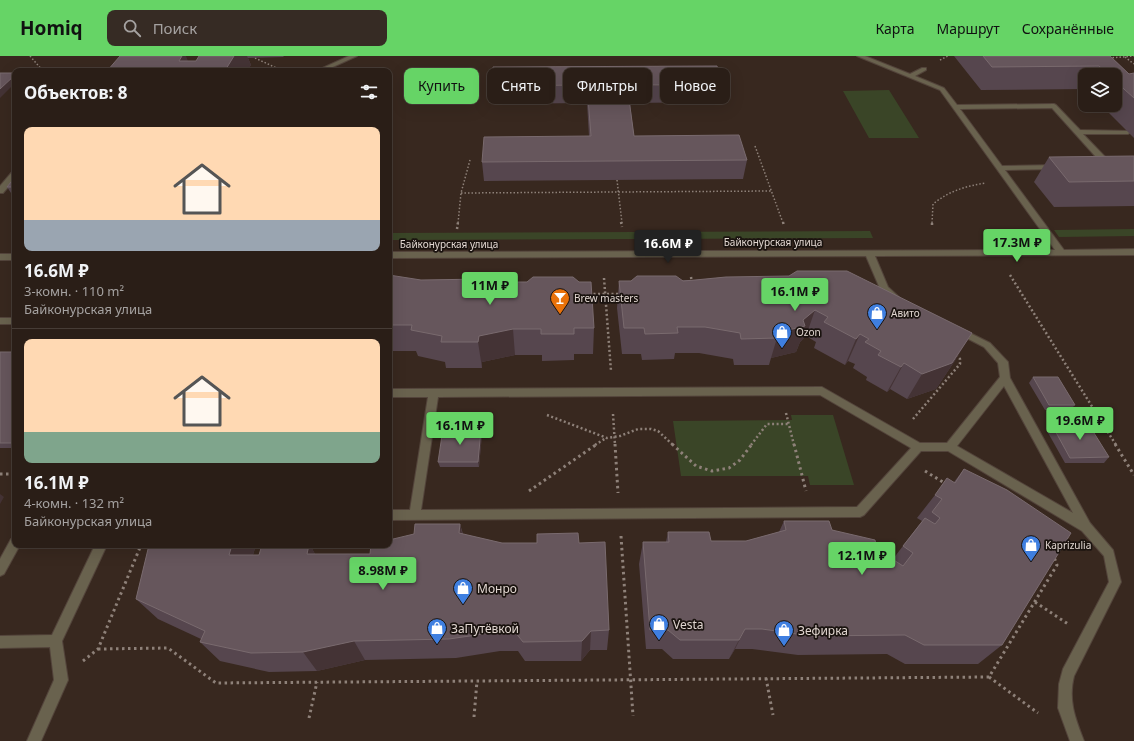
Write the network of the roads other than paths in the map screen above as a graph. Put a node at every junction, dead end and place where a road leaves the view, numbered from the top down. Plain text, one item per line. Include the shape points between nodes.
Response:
1 (354, 56) edge
2 (860, 56) edge
3 (326, 68) edge
4 (924, 69) dead end
5 (910, 76) junction
6 (955, 107) junction
7 (1078, 132) junction
8 (1128, 132) dead end
9 (1065, 167) edge
10 (1102, 167) edge
11 (1000, 168) junction
12 (12, 177) edge
13 (0, 191) edge
14 (868, 252) junction
15 (1062, 252) junction
16 (1134, 252) edge
17 (392, 255) edge
18 (0, 257) edge
19 (12, 257) edge
20 (903, 302) edge
21 (0, 321) edge
22 (12, 321) edge
23 (952, 327) edge
24 (1005, 378) junction
25 (392, 393) edge
26 (434, 393) junction
27 (918, 447) junction
28 (950, 447) junction
29 (392, 515) edge
30 (415, 515) junction
31 (1086, 527) junction
32 (12, 548) edge
33 (100, 548) edge
34 (0, 570) edge
35 (56, 641) junction
36 (0, 642) edge
37 (34, 741) edge
38 (1077, 741) edge

1 - 3 street
2 - 5 street
4 - 5 street
5 - 6 street via 942,89
6 - 7 street via 1054,106
6 - 11 street
7 - 8 street
7 - 10 street via 1110,167
9 - 11 street
11 - 15 street
12 - 13 street
14 - 15 street, Байконурская улица
14 - 17 street, Байконурская улица
14 - 20 street via 884,289
15 - 16 street, Байконурская улица
18 - 19 street
21 - 22 street
23 - 24 street via 987,345 1003,362
24 - 28 street
24 - 31 street
25 - 26 street
26 - 27 street via 822,391
26 - 30 street
27 - 28 street
27 - 30 street via 860,512
28 - 31 street
29 - 30 street
31 - 38 street via 1109,554 1115,582 1063,688 1064,712
32 - 34 street
33 - 35 street
35 - 36 street
35 - 37 street via 61,680

